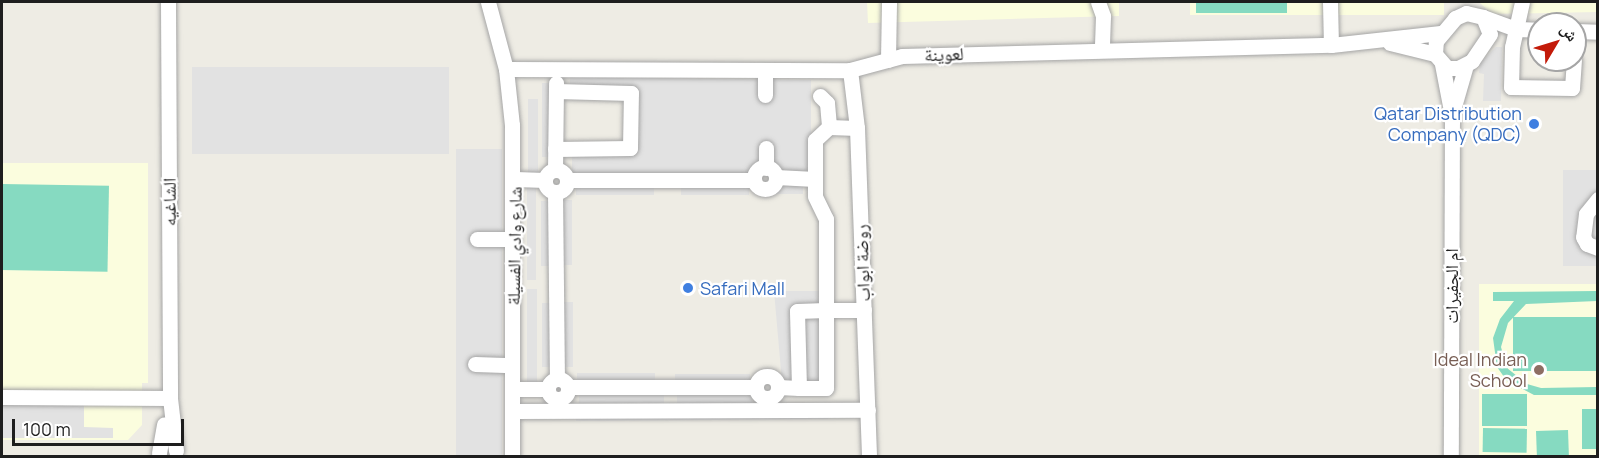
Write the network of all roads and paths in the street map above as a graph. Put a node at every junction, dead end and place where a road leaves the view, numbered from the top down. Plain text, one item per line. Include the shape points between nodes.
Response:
1 (168, 2) edge
2 (488, 2) edge
3 (499, 2) edge
4 (889, 2) edge
5 (1098, 2) edge
6 (1330, 2) edge
7 (1454, 2) edge
8 (1522, 2) edge
9 (1476, 10) edge
10 (1516, 28) junction
11 (1444, 29) junction
12 (1527, 29) edge
13 (500, 36) junction
14 (1384, 42) junction
15 (1487, 42) junction
16 (1331, 45) junction
17 (1102, 50) junction
18 (1438, 59) junction
19 (888, 60) junction
20 (1466, 64) junction
21 (506, 69) junction
22 (556, 69) junction
23 (850, 70) junction
24 (765, 71) junction
25 (1573, 72) edge
26 (556, 92) junction
27 (765, 95) dead end
28 (820, 96) dead end
29 (1452, 116) junction
30 (829, 127) junction
31 (857, 128) junction
32 (766, 148) dead end
33 (555, 149) junction
34 (771, 172) junction
35 (550, 175) junction
36 (515, 179) junction
37 (815, 179) junction
38 (567, 180) junction
39 (555, 192) junction
40 (1598, 199) edge
41 (477, 239) dead end
42 (513, 239) junction
43 (1598, 248) edge
44 (825, 310) junction
45 (864, 310) junction
46 (475, 364) dead end
47 (512, 365) junction
48 (799, 388) junction
49 (512, 389) junction
50 (558, 393) junction
51 (2, 397) edge
52 (771, 399) junction
53 (170, 400) junction
54 (868, 410) junction
55 (513, 411) junction
56 (158, 454) edge
57 (181, 454) edge
58 (512, 456) edge
59 (869, 456) edge
60 (1451, 456) edge

1 - 53 street, الشاغيه
2 - 13 street, شارع وادي الفسيلة
3 - 13 street, شارع وادي الفسيلة
4 - 19 street
5 - 17 street via 1103,16
6 - 16 street
7 - 11 street
8 - 10 street
9 - 10 street
9 - 11 street via 1460,15
9 - 15 street via 1490,30
10 - 12 street
10 - 15 street
10 - 25 street via 1511,87 1572,88
11 - 14 street, لعوينة
11 - 18 street
13 - 21 street, شارع وادي الفسيلة
14 - 16 street, لعوينة
14 - 18 street, لعوينة
15 - 20 street
16 - 17 street, لعوينة
17 - 19 street, لعوينة via 935,54
18 - 20 street via 1453,69
18 - 29 street, ام الجفيرات
19 - 23 street, لعوينة
20 - 29 street, ام الجفيرات
21 - 22 street, لعوينة
21 - 36 street, شارع وادي الفسيلة
22 - 24 street, لعوينة
22 - 26 street
23 - 24 street, لعوينة
23 - 31 street, روضة ابواب
24 - 27 street
26 - 33 street
26 - 33 street via 631,93 631,126 630,148
28 - 30 street via 827,102
29 - 60 street, ام الجفيرات
30 - 31 street
30 - 37 street via 815,140
31 - 45 street, روضة ابواب
32 - 34 street
33 - 35 street
34 - 37 street
34 - 38 street via 774,185 766,189 758,187 754,180
35 - 36 street
35 - 38 street via 561,171
35 - 39 street via 547,188
36 - 42 street, شارع وادي الفسيلة
37 - 44 street via 815,196 826,219
38 - 39 street via 563,189
39 - 50 street
40 - 43 street via 1586,214 1583,237 1587,244
41 - 42 street
42 - 47 street, شارع وادي الفسيلة
44 - 45 street
44 - 48 street via 826,388
44 - 48 street via 797,311
45 - 54 street, روضة ابواب
46 - 47 street
47 - 49 street, شارع وادي الفسيلة
48 - 52 street
49 - 50 street
49 - 55 street, شارع وادي الفسيلة
50 - 52 street
50 - 52 street via 755,387 759,379 767,376 776,380
50 - 55 street
51 - 53 street
52 - 54 street
53 - 56 street, الشاغيه
53 - 57 street, الشاغيه
54 - 59 street, روضة ابواب
55 - 58 street, شارع وادي الفسيلة
56 - 57 street via 169,448

